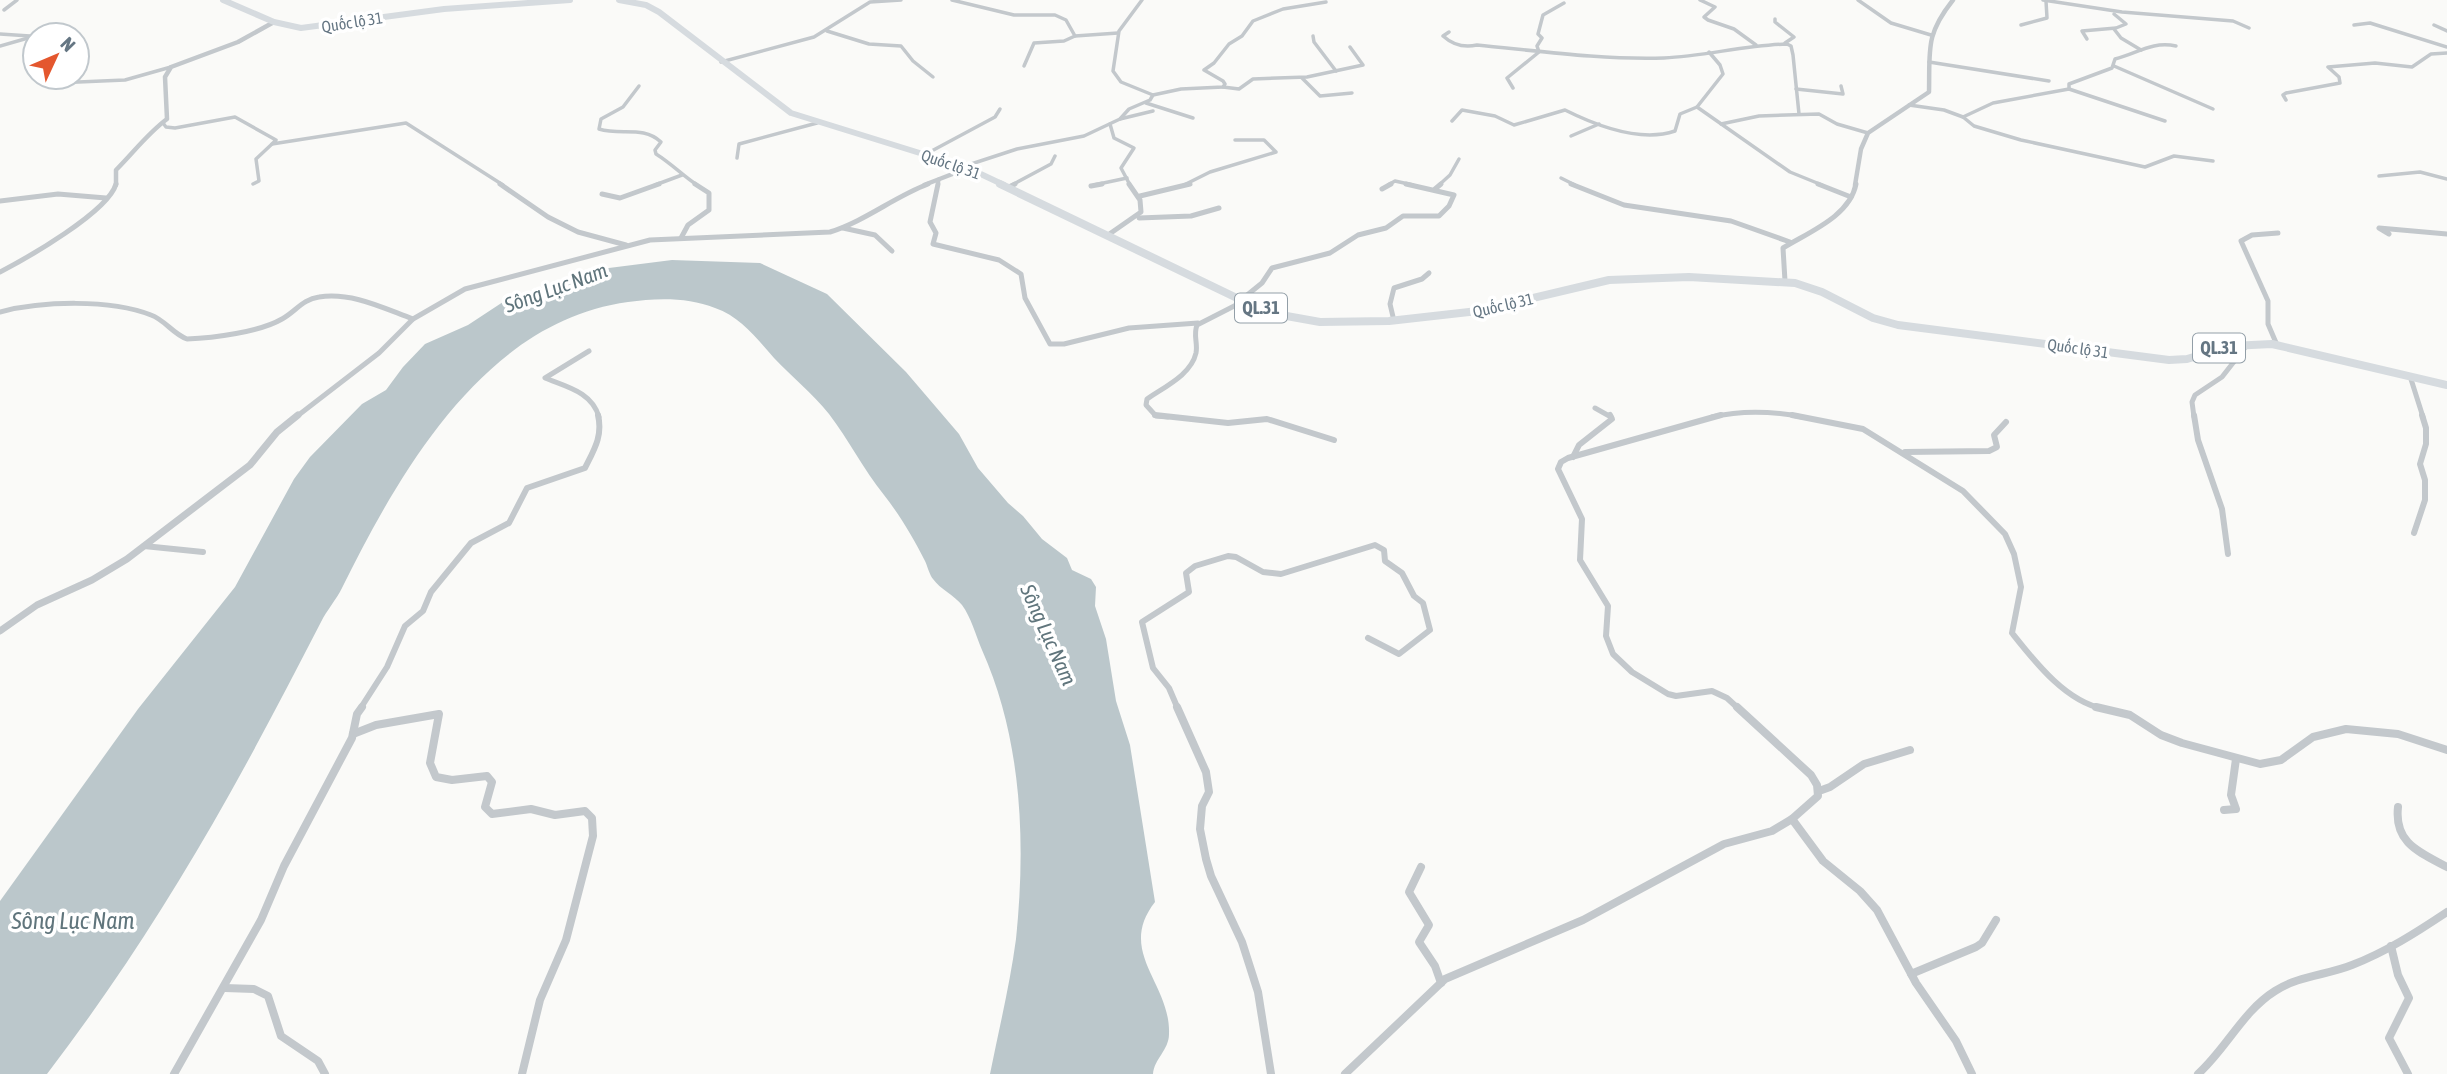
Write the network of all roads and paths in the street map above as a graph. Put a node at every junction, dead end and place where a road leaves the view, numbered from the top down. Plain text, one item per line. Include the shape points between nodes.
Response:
1 (17, 0) edge
2 (570, 0) edge
3 (619, 0) edge
4 (901, 0) edge
5 (952, 0) edge
6 (1142, 0) edge
7 (1700, 0) edge
8 (1858, 0) edge
9 (1954, 0) edge
10 (2044, 0) edge
11 (227, 1) edge
12 (1326, 2) dead end
13 (1564, 3) dead end
14 (4, 10) dead end
15 (2112, 13) junction
16 (1775, 19) dead end
17 (269, 20) junction
18 (2021, 25) dead end
19 (2354, 25) dead end
20 (2434, 25) dead end
21 (2249, 27) dead end
22 (2114, 29) junction
23 (2447, 31) edge
24 (827, 32) junction
25 (1450, 32) dead end
26 (1118, 33) junction
27 (0, 34) edge
28 (1931, 35) junction
29 (21, 36) edge
30 (1075, 36) junction
31 (1313, 36) dead end
32 (2087, 39) dead end
33 (21, 40) edge
34 (1785, 43) junction
35 (1756, 44) junction
36 (0, 46) edge
37 (2176, 46) dead end
38 (1350, 47) dead end
39 (2447, 47) edge
40 (2141, 50) junction
41 (1539, 52) junction
42 (1709, 52) junction
43 (2447, 53) edge
44 (721, 62) junction
45 (1929, 62) junction
46 (1024, 66) dead end
47 (2113, 66) junction
48 (171, 67) junction
49 (1336, 71) junction
50 (933, 77) dead end
51 (1300, 77) junction
52 (2049, 80) dead end
53 (91, 82) edge
54 (639, 86) dead end
55 (1841, 86) dead end
56 (1223, 88) junction
57 (1513, 88) dead end
58 (1796, 89) junction
59 (2069, 89) junction
60 (1352, 93) dead end
61 (1153, 95) junction
62 (2286, 100) dead end
63 (1144, 102) junction
64 (1909, 105) junction
65 (1697, 107) junction
66 (1000, 109) dead end
67 (2213, 109) dead end
68 (1153, 111) dead end
69 (1798, 114) junction
70 (1963, 117) junction
71 (1193, 118) dead end
72 (1120, 119) junction
73 (1452, 121) dead end
74 (2165, 121) dead end
75 (163, 123) junction
76 (817, 123) junction
77 (1110, 124) junction
78 (1599, 124) junction
79 (1721, 124) junction
80 (1868, 133) junction
81 (1571, 135) dead end
82 (1236, 140) dead end
83 (272, 144) junction
84 (926, 154) junction
85 (1055, 156) dead end
86 (737, 158) dead end
87 (1459, 159) dead end
88 (2213, 161) dead end
89 (966, 167) junction
90 (682, 174) junction
91 (2379, 176) dead end
92 (1127, 178) junction
93 (1561, 178) dead end
94 (939, 179) junction
95 (2447, 179) edge
96 (253, 184) dead end
97 (1091, 186) dead end
98 (1009, 187) junction
99 (1382, 189) dead end
100 (1434, 190) junction
101 (602, 194) dead end
102 (1140, 197) junction
103 (1852, 197) junction
104 (106, 198) junction
105 (0, 201) edge
106 (1219, 208) dead end
107 (1139, 218) junction
108 (843, 228) junction
109 (2278, 233) dead end
110 (2389, 234) dead end
111 (2447, 234) edge
112 (1108, 235) junction
113 (681, 238) junction
114 (1790, 242) junction
115 (626, 245) junction
116 (892, 251) dead end
117 (0, 272) edge
118 (1429, 273) dead end
119 (1785, 281) junction
120 (1243, 300) junction
121 (0, 312) edge
122 (413, 319) junction
123 (1394, 321) junction
124 (1198, 323) junction
125 (2247, 345) junction
126 (2277, 345) junction
127 (589, 351) dead end
128 (2410, 376) junction
129 (2447, 385) edge
130 (1595, 408) dead end
131 (2006, 422) dead end
132 (1334, 440) dead end
133 (1903, 452) junction
134 (1573, 457) junction
135 (2414, 533) dead end
136 (144, 546) junction
137 (202, 552) dead end
138 (2228, 554) dead end
139 (0, 631) edge
140 (1368, 638) dead end
141 (353, 734) junction
142 (2447, 750) edge
143 (1910, 751) dead end
144 (2236, 759) junction
145 (1819, 791) junction
146 (2399, 807) dead end
147 (2224, 810) dead end
148 (1792, 820) junction
149 (1421, 867) dead end
150 (2447, 867) edge
151 (2447, 912) edge
152 (1996, 920) dead end
153 (2391, 946) junction
154 (1910, 974) junction
155 (1441, 983) junction
156 (225, 988) junction
157 (174, 1074) edge
158 (325, 1074) edge
159 (522, 1074) edge
160 (1271, 1074) edge
161 (1345, 1074) edge
162 (1972, 1074) edge
163 (2198, 1074) edge
164 (2408, 1074) edge

1 - 14 street
2 - 17 highway, Quốc lộ 31 via 419,12 309,28
3 - 44 highway, Quốc lộ 31 / QL.31 via 653,9
4 - 24 street via 870,2
5 - 30 street via 1014,15 1055,15 1066,20
6 - 26 street
7 - 35 street via 1715,7 1704,17 1709,22 1731,28
8 - 28 street via 1891,23
9 - 28 street
10 - 15 street
10 - 18 street via 2047,18
11 - 17 highway, Quốc lộ 31
12 - 56 street via 1283,9 1251,22 1204,70 1221,79
13 - 41 street via 1543,15
15 - 21 street
15 - 22 street via 2126,23
16 - 34 street via 1794,37
17 - 48 street via 239,42
19 - 39 street via 2370,23
20 - 23 street
22 - 32 street via 2081,31
22 - 40 street
24 - 44 street
24 - 50 street via 869,44 901,46
25 - 41 street via 1443,37 1455,44
26 - 30 street
26 - 61 street via 1115,75
27 - 29 street
28 - 45 street
30 - 46 street via 1034,43
31 - 49 street
33 - 36 street
34 - 35 street
34 - 58 street via 1791,46
35 - 42 street
37 - 40 street via 2155,42
38 - 49 street via 1364,64
40 - 47 street via 2115,59
41 - 42 street via 1667,58
41 - 57 street via 1507,78
42 - 65 street via 1723,74
43 - 62 street via 2431,54 2412,67 2375,62 2328,67 2340,83 2286,93
44 - 76 highway, Quốc lộ 31 / QL.31 via 781,108
45 - 52 street
45 - 64 street via 1930,90
47 - 59 street via 2071,83
47 - 67 street
48 - 53 street via 125,80
48 - 75 street via 165,77 168,115
49 - 51 street
51 - 56 street via 1256,79 1239,89
51 - 60 street via 1320,96
54 - 90 street via 623,107 599,122 599,129 654,134 661,142 656,154
55 - 58 street via 1843,94
56 - 61 street
58 - 69 street
59 - 70 street via 1993,103
59 - 74 street
61 - 63 street
63 - 71 street
63 - 72 street
64 - 70 street
64 - 80 street
65 - 78 street via 1676,116 1676,129 1666,136
65 - 79 street
66 - 84 street via 995,117
68 - 72 street
69 - 79 street
69 - 80 street via 1822,114 1837,124
70 - 88 street via 1974,126 2021,140 2145,167 2174,156
72 - 77 street
73 - 78 street via 1462,110 1514,125 1563,109
75 - 83 street via 175,128 235,117 266,132 275,140
75 - 104 street via 146,135 116,170 118,183
76 - 84 highway, Quốc lộ 31 / QL.31
76 - 86 street via 739,144
77 - 89 street via 1080,137 1017,149
77 - 92 street via 1114,138 1135,148 1122,164
78 - 81 street
79 - 103 street via 1790,173
80 - 103 street
82 - 102 street via 1256,138 1276,152
83 - 96 street via 256,159 258,181
83 - 115 street via 403,122 548,217 578,232
84 - 89 highway, Quốc lộ 31 / QL.31
85 - 98 street via 1051,164
87 - 100 street
89 - 94 street
89 - 98 highway, Quốc lộ 31 / QL.31
90 - 101 street via 625,198
90 - 113 street via 709,193 711,204 708,213 682,231
91 - 95 street via 2420,172
92 - 97 street
92 - 102 street
93 - 114 street via 1624,205 1731,221
94 - 108 street
94 - 124 street via 930,222 936,233 933,244 999,260 1021,274 1025,298 1050,344 1129,328
98 - 112 highway, Quốc lộ 31 / QL.31
99 - 100 street via 1395,181
100 - 120 street via 1454,195 1439,216 1403,216 1330,253 1272,268
102 - 107 street
103 - 114 street via 1840,212
104 - 105 street via 58,194
104 - 117 street via 43,248
106 - 107 street via 1191,216
107 - 112 street
108 - 113 street
108 - 116 street via 875,235
109 - 126 street via 2252,235 2241,241 2267,301 2268,325
110 - 111 street via 2379,228
112 - 120 highway, Quốc lộ 31 / QL.31
113 - 115 street
114 - 119 street via 1783,248
115 - 122 street via 465,289
118 - 123 street via 1390,293
119 - 123 highway, Quốc lộ 31 / QL.31 via 1618,279 1478,311
119 - 125 highway, Quốc lộ 31 / QL.31 via 1822,292 1880,321 1964,334 2169,360
120 - 123 highway, Quốc lộ 31 / QL.31 via 1297,319
120 - 124 street
121 - 122 street via 19,307 130,309 162,320 188,339 277,322 317,297 362,300
122 - 136 street via 379,353 276,432 250,465
124 - 132 street via 1196,350 1189,366 1147,399 1146,405 1156,416 1228,423 1267,419
125 - 126 highway, Quốc lộ 31 / QL.31
125 - 138 street via 2222,377 2192,402 2198,440 2222,509
126 - 128 highway, Quốc lộ 31 / QL.31
127 - 141 street via 545,379 584,394 596,407 601,427 587,466 527,488 506,526 471,543 431,592 423,611 405,626 387,667 353,720
128 - 129 highway, Quốc lộ 31 / QL.31
128 - 135 street via 2426,428 2420,464 2425,500
130 - 134 street via 1612,419 1579,445
131 - 133 street via 1994,435 1997,447 1989,451
133 - 134 street via 1857,427 1757,411 1716,416
133 - 144 street via 1964,491 2005,534 2021,587 2012,633 2063,685 2095,708 2129,714 2164,736
134 - 145 street via 1561,462 1558,469 1582,519 1580,560 1608,606 1605,634 1613,654 1668,694 1712,691 1727,698 1811,775
136 - 137 street
136 - 139 street via 114,568 37,605
140 - 160 street via 1399,654 1430,630 1423,603 1413,596 1402,573 1385,561 1384,550 1375,545 1282,574 1263,572 1224,556 1186,573 1189,592 1142,622 1153,668 1169,688 1206,772 1209,792 1200,824 1206,859 1258,992
141 - 156 street
141 - 159 street via 376,725 439,714 430,764 435,778 487,776 492,787 485,807 492,814 531,809 555,815 585,811 592,818 593,836 566,940 540,1000
142 - 144 street via 2354,728 2312,737 2276,762
143 - 145 street via 1871,761
144 - 147 street via 2231,795 2236,809
145 - 148 street
146 - 150 street via 2396,822 2405,842
148 - 154 street via 1823,861 1873,904
148 - 155 street via 1718,847 1621,901
149 - 155 street via 1409,892 1429,925 1419,942
151 - 153 street
152 - 154 street via 1976,947
153 - 163 street via 2271,993 2221,1054
153 - 164 street via 2409,1002 2389,1038
154 - 162 street
155 - 161 street
156 - 157 street
156 - 158 street via 267,996 276,1030 296,1048 313,1055

